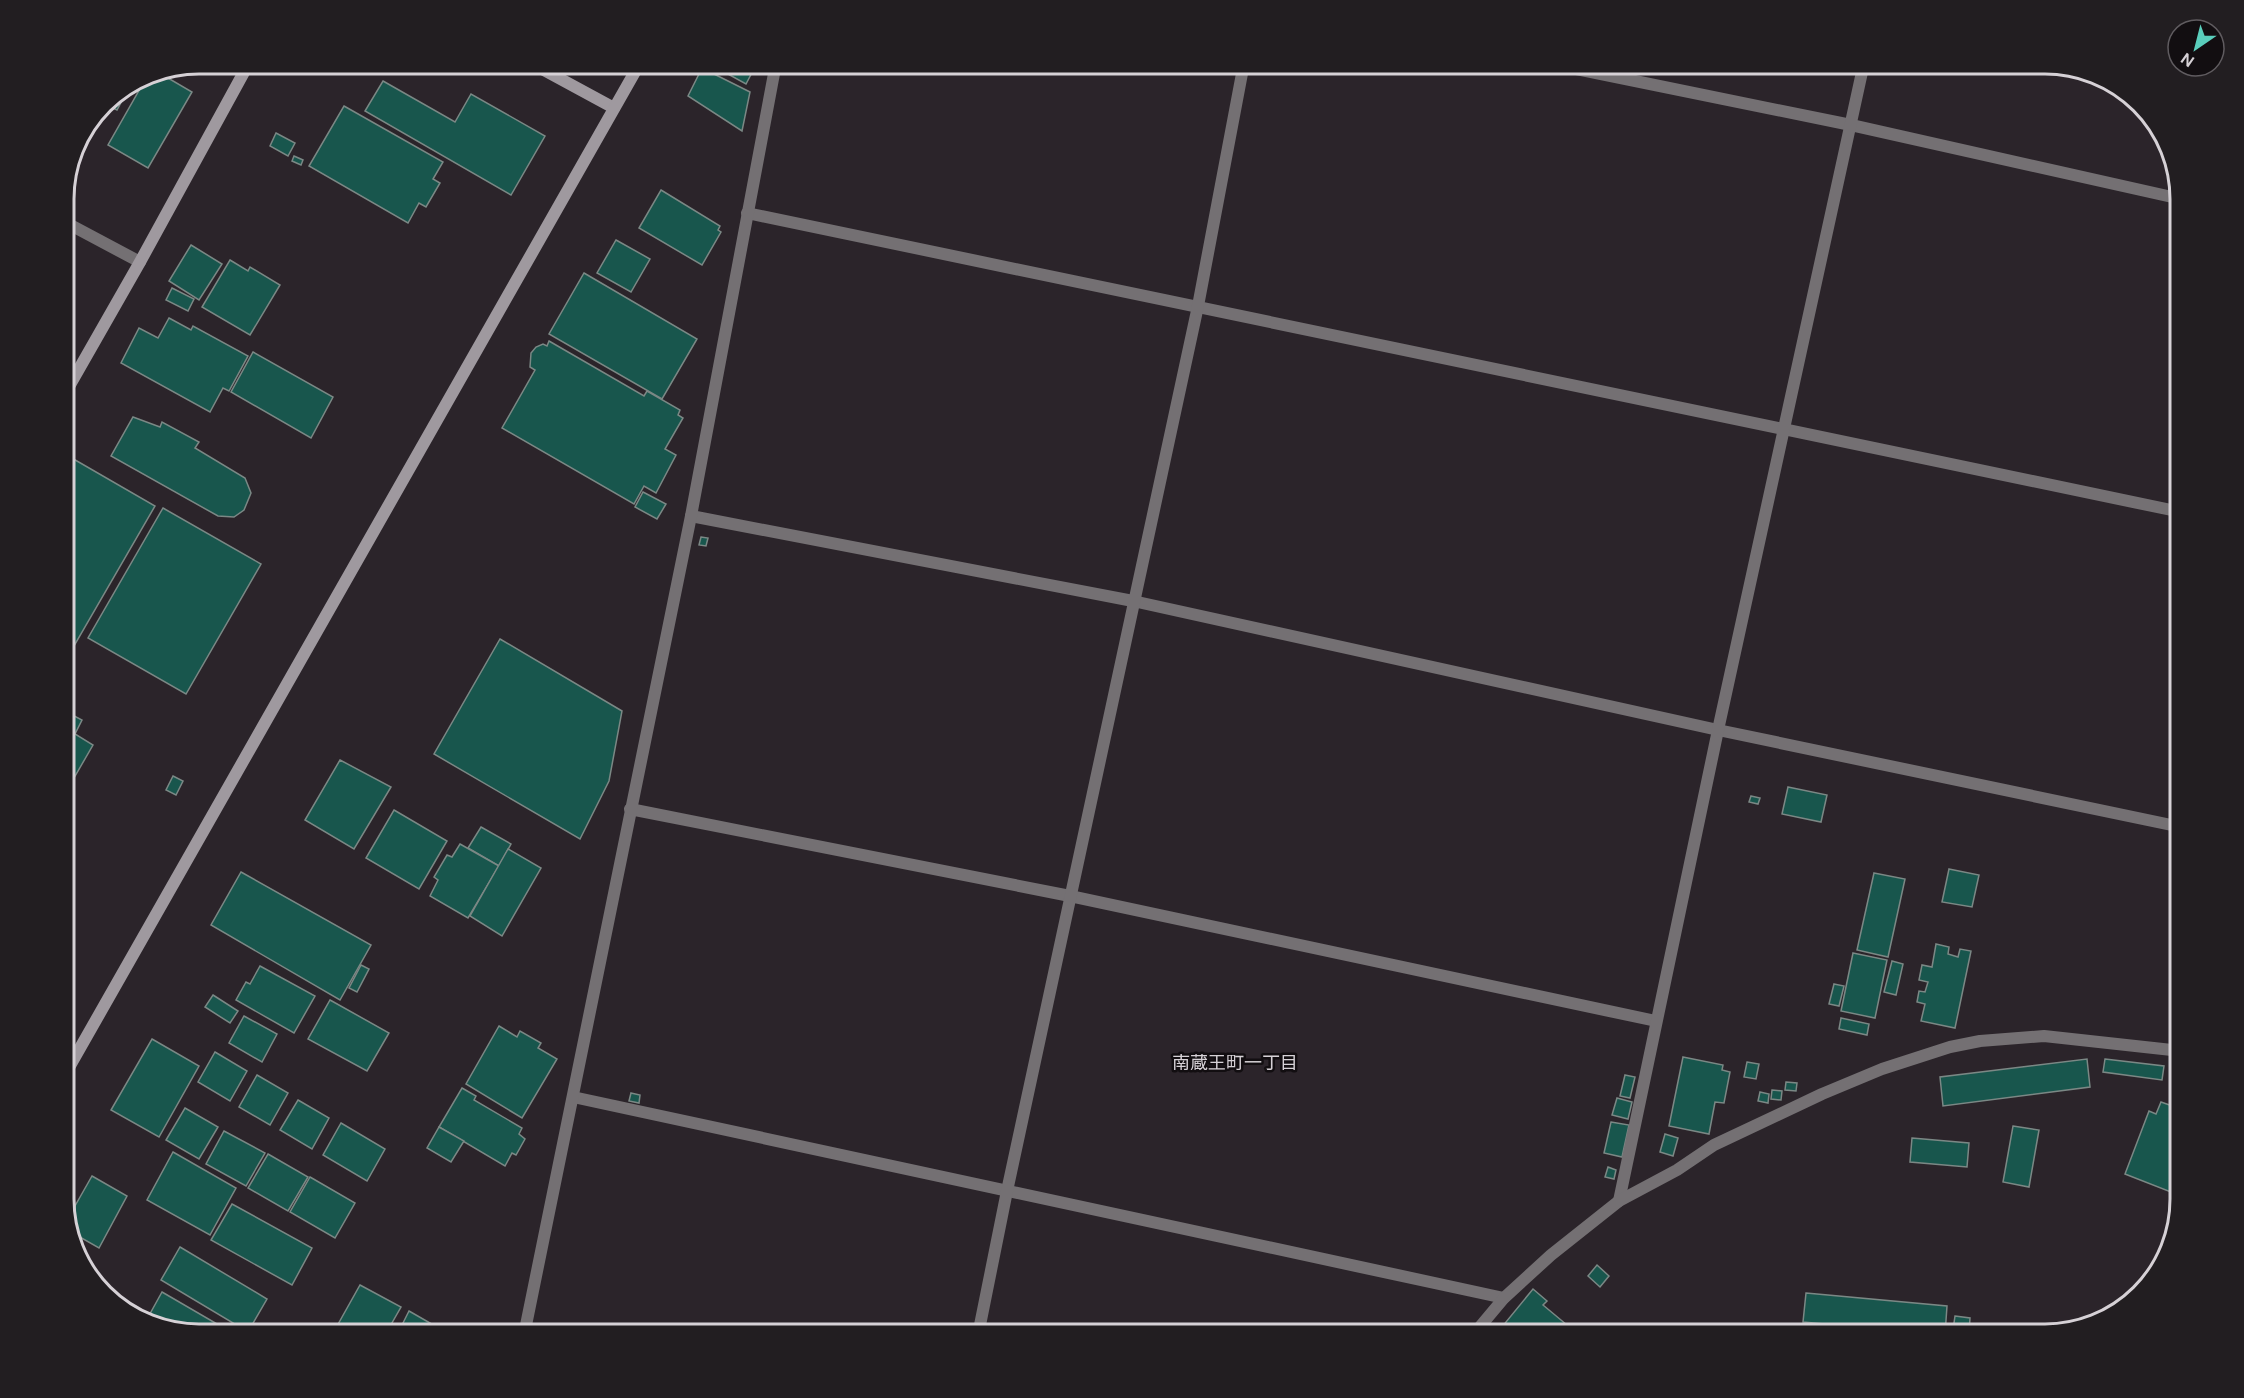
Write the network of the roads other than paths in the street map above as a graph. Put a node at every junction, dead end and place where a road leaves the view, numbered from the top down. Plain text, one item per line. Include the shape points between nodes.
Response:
1 (243, 74) edge
2 (551, 74) edge
3 (633, 74) edge
4 (774, 74) edge
5 (1242, 74) edge
6 (1601, 74) edge
7 (1862, 74) edge
8 (614, 108) junction
9 (1851, 125) junction
10 (2170, 197) edge
11 (747, 213) junction
12 (74, 227) edge
13 (140, 262) junction
14 (1198, 306) junction
15 (74, 378) edge
16 (1785, 428) junction
17 (2170, 510) edge
18 (690, 516) junction
19 (1133, 600) junction
20 (1718, 730) junction
21 (630, 809) junction
22 (2170, 825) edge
23 (1070, 896) junction
24 (1656, 1021) junction
25 (2170, 1050) edge
26 (74, 1059) edge
27 (573, 1097) junction
28 (1007, 1191) junction
29 (1619, 1201) junction
30 (1504, 1298) junction
31 (526, 1324) edge
32 (980, 1324) edge
33 (1482, 1324) edge

1 - 13 street
2 - 8 street
3 - 8 street
4 - 11 street
5 - 14 street
6 - 9 street
7 - 9 street
8 - 26 street
9 - 10 street
9 - 16 street
11 - 14 street
11 - 18 street
12 - 13 street
13 - 15 street
14 - 16 street
14 - 19 street
16 - 17 street
16 - 20 street
18 - 19 street
18 - 21 street
19 - 20 street
19 - 23 street
20 - 22 street
20 - 24 street
21 - 23 street
21 - 27 street
23 - 24 street
23 - 28 street
24 - 29 street
25 - 29 street via 2044,1035 1950,1047 1822,1094 1714,1145
27 - 28 street
27 - 31 street
28 - 30 street
28 - 32 street
29 - 30 street
30 - 33 street

